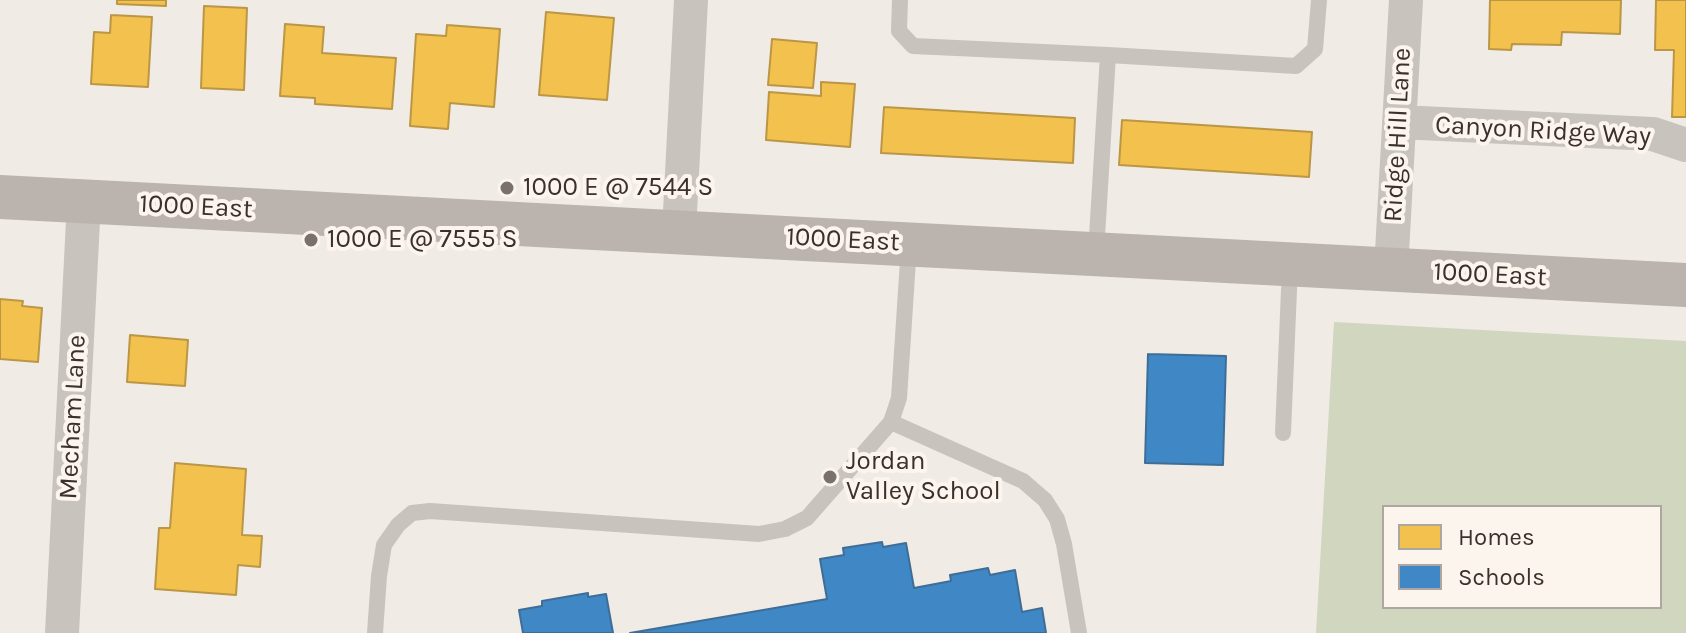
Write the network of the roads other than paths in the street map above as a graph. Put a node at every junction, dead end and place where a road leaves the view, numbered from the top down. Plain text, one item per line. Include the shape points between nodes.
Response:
1 (691, 0) edge
2 (900, 0) edge
3 (1319, 0) edge
4 (1406, 0) edge
5 (1108, 55) junction
6 (1399, 122) junction
7 (1686, 145) edge
8 (0, 197) edge
9 (84, 201) junction
10 (679, 231) junction
11 (909, 243) junction
12 (1096, 255) junction
13 (1290, 265) junction
14 (1391, 270) junction
15 (1686, 285) edge
16 (891, 422) junction
17 (1283, 433) dead end
18 (62, 633) edge
19 (375, 633) edge
20 (1079, 633) edge

1 - 10 street
2 - 5 lane via 899,31 913,46
3 - 5 lane via 1315,49 1296,66
4 - 6 street, Ridge Hill Lane
5 - 12 lane
6 - 7 street, Canyon Ridge Way via 1653,134
6 - 14 street, Ridge Hill Lane
8 - 9 street, 1000 East
9 - 10 street, 1000 East
9 - 18 street, Mecham Lane
10 - 11 street, 1000 East
11 - 12 street, 1000 East
11 - 16 lane via 899,398
12 - 13 street, 1000 East
13 - 14 street, 1000 East
13 - 17 lane
14 - 15 street, 1000 East
16 - 19 lane via 807,518 759,534 412,513 384,545
16 - 20 lane via 1023,481 1045,500 1064,544

